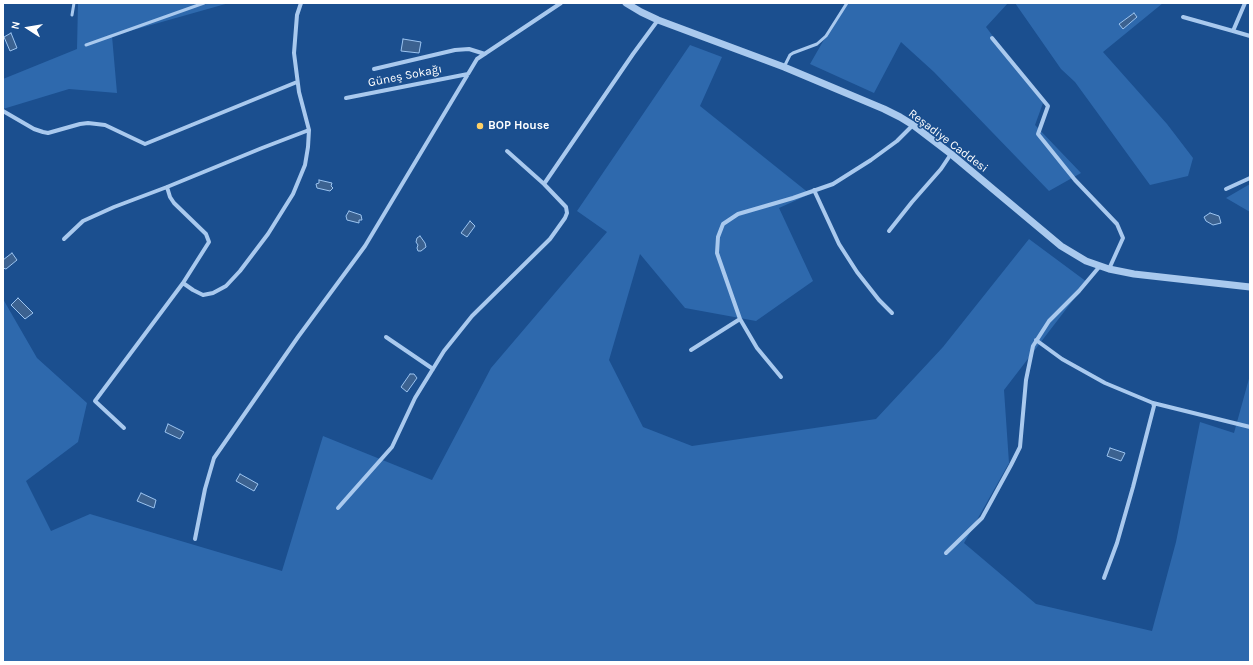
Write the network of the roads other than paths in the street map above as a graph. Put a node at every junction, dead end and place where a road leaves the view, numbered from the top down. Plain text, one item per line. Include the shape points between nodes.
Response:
1 (74, 3) edge
2 (204, 3) edge
3 (300, 3) edge
4 (561, 3) edge
5 (626, 3) edge
6 (847, 3) edge
7 (1245, 3) edge
8 (72, 15) dead end
9 (1183, 17) dead end
10 (658, 20) junction
11 (1232, 31) junction
12 (1250, 36) edge
13 (992, 38) dead end
14 (86, 45) dead end
15 (485, 54) junction
16 (784, 67) junction
17 (374, 69) dead end
18 (468, 74) junction
19 (297, 82) junction
20 (346, 98) dead end
21 (3, 111) edge
22 (914, 126) junction
23 (310, 130) junction
24 (507, 151) dead end
25 (951, 154) junction
26 (1250, 178) edge
27 (544, 184) junction
28 (167, 187) junction
29 (1226, 189) dead end
30 (814, 190) junction
31 (889, 231) dead end
32 (64, 239) dead end
33 (1100, 266) junction
34 (1109, 269) junction
35 (183, 283) junction
36 (1250, 287) edge
37 (892, 313) dead end
38 (740, 319) junction
39 (386, 337) dead end
40 (1036, 340) junction
41 (691, 350) dead end
42 (434, 368) junction
43 (781, 377) dead end
44 (1153, 403) junction
45 (1250, 427) edge
46 (124, 428) dead end
47 (338, 508) dead end
48 (195, 539) dead end
49 (946, 553) dead end
50 (1104, 578) dead end

1 - 8 lane
2 - 14 lane
3 - 19 street via 294,52
4 - 15 street
5 - 10 street, Reşadiye Caddesi
6 - 16 lane via 826,36 817,44 794,53
7 - 11 street
9 - 11 street
10 - 16 street, Reşadiye Caddesi
10 - 27 street
11 - 12 street
13 - 34 street via 1048,106 1038,134 1075,180 1117,224 1123,238
15 - 17 street, Güneş Sokağı via 469,49 455,50
15 - 18 street via 477,59
16 - 22 street, Reşadiye Caddesi via 884,109
18 - 20 street, Güneş Sokağı
18 - 48 street via 365,246 214,458
19 - 21 street via 145,144 105,125 88,123 43,132
19 - 23 street
22 - 25 street, Reşadiye Caddesi
22 - 30 street via 871,160 833,184
23 - 28 street
23 - 35 street via 305,165 292,194 268,234 240,271 226,286 208,294 203,295
24 - 27 street
25 - 31 street
25 - 33 street, Reşadiye Caddesi via 1061,246
26 - 29 street
27 - 42 street via 566,207 565,218 550,239 472,316
28 - 32 street via 114,206 83,221
28 - 35 street via 174,203 209,239
30 - 37 street via 839,244 878,300
30 - 38 street via 738,214 723,224 718,237 717,253
33 - 34 street, Reşadiye Caddesi
33 - 40 street via 1049,321
34 - 36 street, Reşadiye Caddesi
35 - 46 street via 95,401
38 - 41 street
38 - 43 street via 757,348
39 - 42 street
40 - 44 street via 1062,359 1105,383
40 - 49 street via 1026,380 1020,447 982,518
42 - 47 street via 415,398 392,447
44 - 45 street
44 - 50 street via 1131,494

